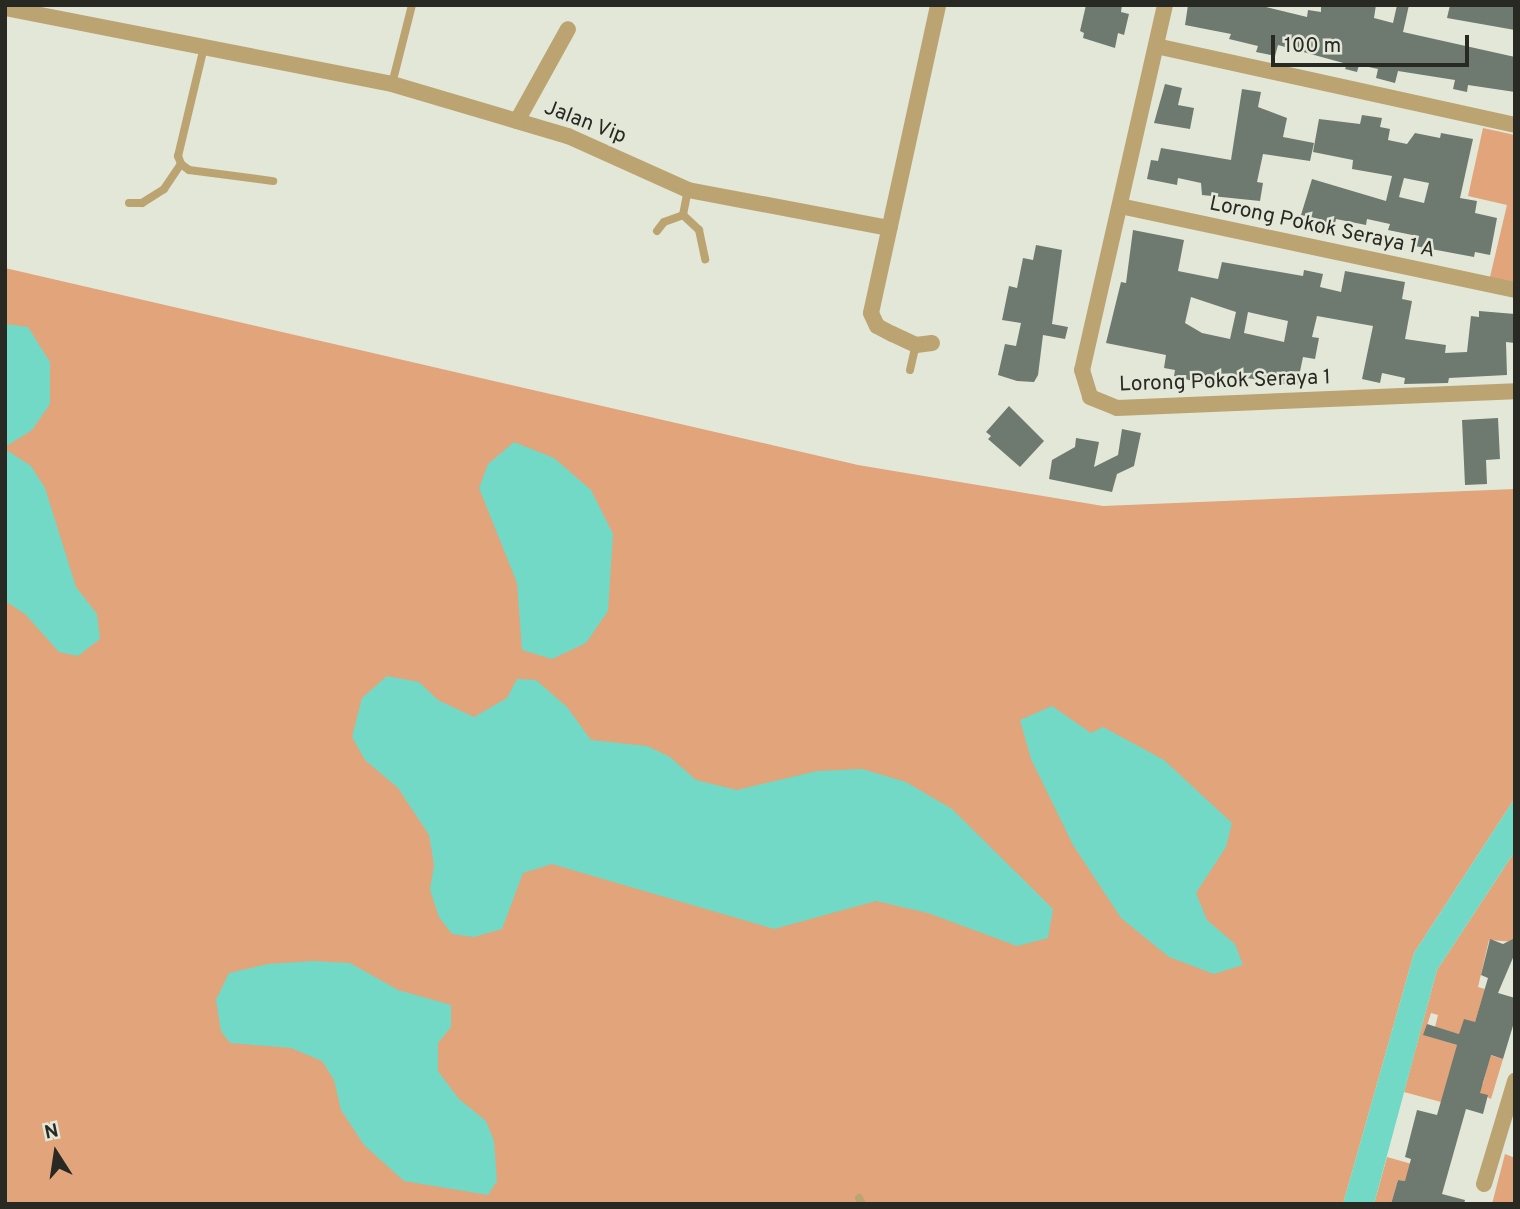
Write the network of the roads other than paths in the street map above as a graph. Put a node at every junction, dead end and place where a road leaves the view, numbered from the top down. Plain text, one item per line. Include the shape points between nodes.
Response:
1 (412, 5) edge
2 (938, 5) edge
3 (1165, 5) edge
4 (5, 8) edge
5 (44, 9) edge
6 (568, 29) dead end
7 (1156, 46) junction
8 (204, 47) junction
9 (392, 84) junction
10 (517, 121) junction
11 (1515, 125) edge
12 (181, 164) junction
13 (273, 181) dead end
14 (688, 190) junction
15 (129, 203) dead end
16 (1120, 206) junction
17 (683, 215) junction
18 (889, 228) junction
19 (657, 231) dead end
20 (705, 259) dead end
21 (1515, 290) edge
22 (924, 344) joint
23 (910, 370) dead end
24 (1515, 391) edge
25 (1515, 1081) edge
26 (1484, 1184) dead end

1 - 9 lane
2 - 18 street
3 - 7 street, Lorong Pokok Seraya 1
4 - 5 street, Jalan Vip
5 - 8 street, Jalan Vip
6 - 10 street
7 - 11 street
7 - 16 street, Lorong Pokok Seraya 1
8 - 9 street, Jalan Vip
8 - 12 lane via 178,156
9 - 10 street, Jalan Vip
10 - 14 street, Jalan Vip via 568,136
12 - 13 lane via 189,170
12 - 15 lane via 164,188 142,203
14 - 17 lane
14 - 18 street, Jalan Vip
16 - 21 street, Lorong Pokok Seraya 1 A
16 - 24 street, Lorong Pokok Seraya 1 via 1082,370 1083,386 1099,404 1207,407
17 - 19 lane via 664,222
17 - 20 lane via 699,230
18 - 22 street via 872,313 877,326
22 - 23 lane
25 - 26 street

